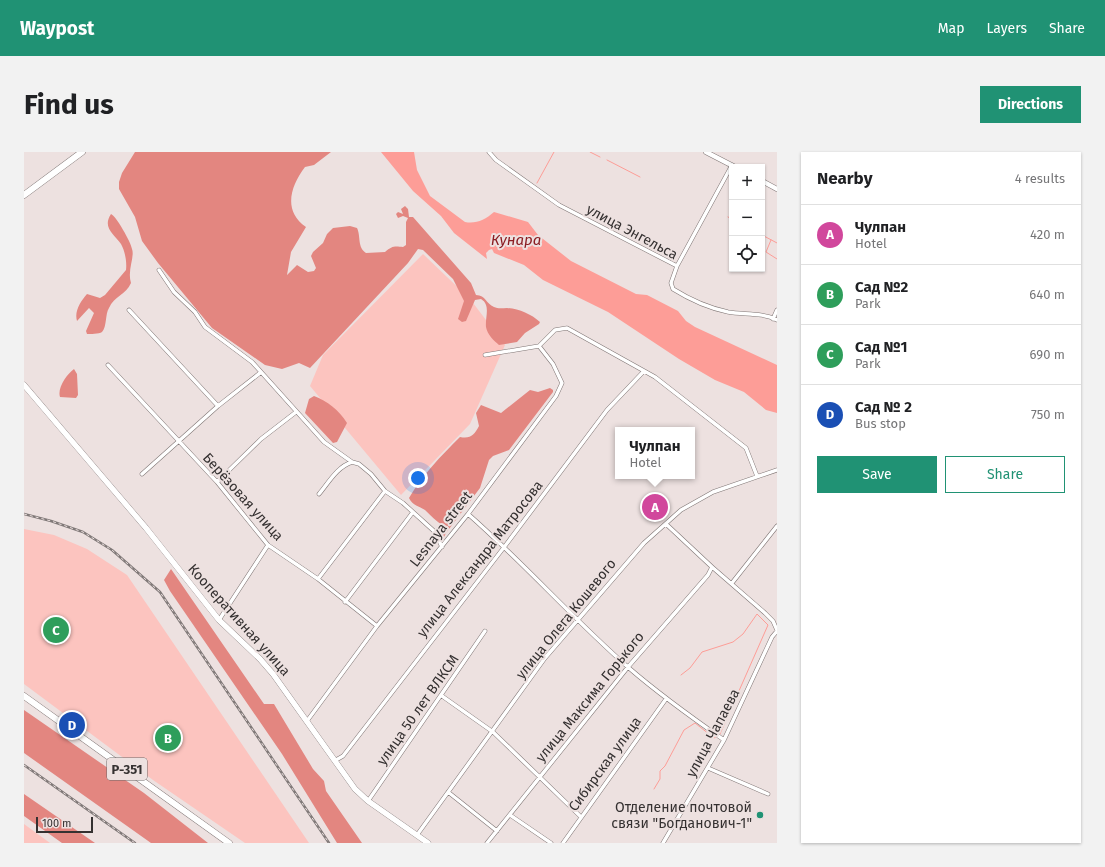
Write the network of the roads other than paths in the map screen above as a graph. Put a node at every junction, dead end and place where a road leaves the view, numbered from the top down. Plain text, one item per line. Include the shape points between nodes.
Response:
1 (82, 152) edge
2 (489, 152) edge
3 (706, 152) edge
4 (729, 164) edge
5 (729, 173) edge
6 (765, 183) edge
7 (777, 189) edge
8 (24, 195) edge
9 (677, 266) junction
10 (159, 270) dead end
11 (129, 310) dead end
12 (777, 310) edge
13 (775, 320) edge
14 (540, 346) junction
15 (485, 355) dead end
16 (108, 365) dead end
17 (644, 371) junction
18 (260, 373) junction
19 (24, 385) edge
20 (218, 406) junction
21 (296, 412) junction
22 (178, 441) junction
23 (352, 462) junction
24 (777, 470) edge
25 (142, 474) dead end
26 (757, 476) junction
27 (216, 482) junction
28 (385, 492) junction
29 (320, 494) dead end
30 (413, 512) junction
31 (468, 514) junction
32 (666, 524) junction
33 (777, 526) edge
34 (268, 545) junction
35 (505, 546) junction
36 (442, 547) junction
37 (712, 567) junction
38 (318, 579) junction
39 (732, 583) junction
40 (346, 602) junction
41 (578, 618) junction
42 (218, 620) junction
43 (377, 626) junction
44 (777, 630) edge
45 (485, 631) dead end
46 (628, 667) junction
47 (24, 696) edge
48 (442, 696) junction
49 (666, 699) junction
50 (307, 721) junction
51 (493, 732) junction
52 (724, 740) junction
53 (336, 760) junction
54 (708, 768) junction
55 (540, 777) junction
56 (448, 792) junction
57 (768, 794) dead end
58 (368, 801) junction
59 (510, 815) junction
60 (580, 816) junction
61 (497, 831) junction
62 (416, 835) junction
63 (230, 843) edge
64 (428, 843) edge
65 (487, 843) edge
66 (551, 843) edge
67 (563, 843) edge
68 (663, 843) edge

1 - 8 main road
2 - 9 street, улица Энгельса via 496,160 559,205
3 - 4 street
5 - 9 street
6 - 7 street
9 - 13 street, улица Энгельса via 671,283 673,289 688,298 728,312 751,313
10 - 18 street via 174,292 195,312 205,327 252,362
11 - 20 street
12 - 13 street
14 - 15 street
14 - 17 street via 555,330 567,328
14 - 31 street, Lesnaya street via 562,383 556,396
16 - 22 street, Берёзовая улица
17 - 26 street via 746,448
17 - 35 street, улица Александра Матросова via 607,410
18 - 20 street
18 - 21 street
19 - 42 main road, Кооперативная улица via 146,528
20 - 22 street
21 - 23 street via 324,442
21 - 27 street via 261,439
22 - 25 street
22 - 27 street, Берёзовая улица
23 - 28 street via 360,464 371,474
23 - 29 street via 344,465
24 - 26 street, улица Олега Кошевого
26 - 32 street, улица Олега Кошевого via 713,492 681,510
27 - 34 street, Берёзовая улица
28 - 30 street
28 - 38 street
30 - 36 street via 435,532
30 - 40 street
31 - 35 street
31 - 36 street, Lesnaya street
32 - 37 street
32 - 41 street, улица Олега Кошевого via 644,543
33 - 39 street
34 - 38 street, Берёзовая улица
34 - 42 street
35 - 41 street
35 - 53 street, улица Александра Матросова via 343,756
36 - 43 street, Lesnaya street
37 - 39 street
37 - 46 street, улица Максима Горького via 708,575
38 - 40 street, Берёзовая улица
39 - 44 street via 765,612
40 - 43 street, Берёзовая улица
41 - 46 street
41 - 51 street, улица Олега Кошевого via 545,658
42 - 50 main road, Кооперативная улица via 260,659
43 - 50 street, Lesnaya street
44 - 52 street, улица Чапаева
45 - 48 street, улица 50 лет ВЛКСМ
46 - 49 street
46 - 55 street, улица Максима Горького
47 - 63 main road, Р-351
48 - 51 street
48 - 58 street, улица 50 лет ВЛКСМ
49 - 52 street
49 - 60 street, Сибирская улица
50 - 53 main road, Кооперативная улица
51 - 55 street
51 - 56 street, улица Олега Кошевого
52 - 54 street, улица Чапаева
53 - 58 main road, Кооперативная улица via 355,789
54 - 57 street
54 - 68 street, улица Чапаева
55 - 59 street, улица Максима Горького
55 - 60 street
56 - 61 street
56 - 62 street, улица Олега Кошевого
58 - 62 main road, Кооперативная улица
59 - 61 street, улица Максима Горького
59 - 66 street
60 - 67 street, Сибирская улица
61 - 65 street, улица Максима Горького
62 - 64 main road, Кооперативная улица

